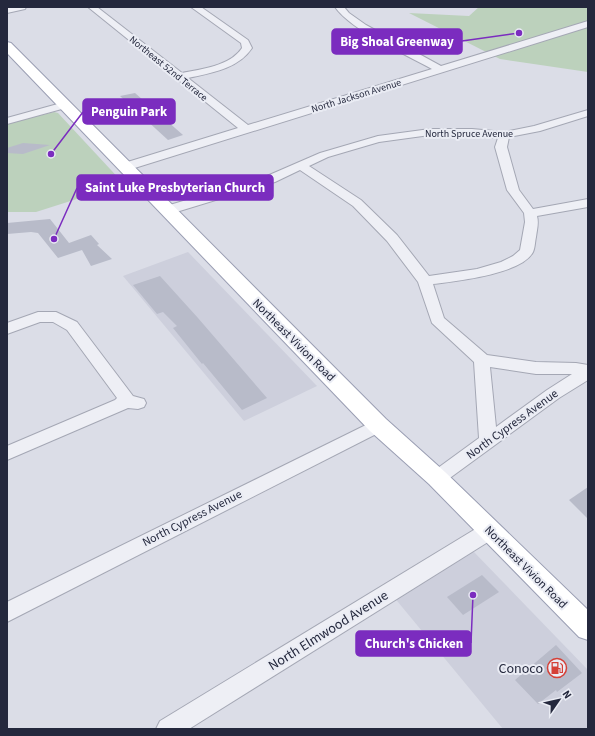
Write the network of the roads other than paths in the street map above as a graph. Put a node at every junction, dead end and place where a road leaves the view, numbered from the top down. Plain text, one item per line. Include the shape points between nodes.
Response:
1 (22, 7) edge
2 (92, 7) edge
3 (195, 7) edge
4 (339, 7) edge
5 (7, 10) edge
6 (588, 24) edge
7 (7, 46) edge
8 (439, 69) junction
9 (180, 77) junction
10 (65, 105) junction
11 (588, 113) edge
12 (7, 121) edge
13 (246, 129) junction
14 (504, 135) junction
15 (300, 165) junction
16 (125, 167) junction
17 (588, 204) edge
18 (168, 210) junction
19 (530, 213) junction
20 (424, 281) junction
21 (7, 328) edge
22 (482, 360) junction
23 (588, 371) edge
24 (378, 424) junction
25 (488, 441) junction
26 (7, 453) edge
27 (437, 478) junction
28 (489, 531) junction
29 (7, 612) edge
30 (588, 628) edge
31 (168, 729) edge

1 - 5 street
2 - 9 street, Northeast 52nd Terrace
3 - 9 street via 247,46 244,54 232,62
4 - 8 street via 363,27
6 - 8 street, North Jackson Avenue
7 - 10 main road, Northeast Vivion Road
8 - 13 street, North Jackson Avenue
9 - 13 street, Northeast 52nd Terrace
10 - 12 street
10 - 16 main road, Northeast Vivion Road
11 - 14 street, North Spruce Avenue via 536,129
13 - 16 street, North Jackson Avenue
14 - 15 street, North Spruce Avenue via 451,132 397,135 355,145
14 - 19 street via 500,147 513,190
15 - 18 street, North Spruce Avenue via 271,179
15 - 20 street via 357,203 376,220
16 - 18 main road, Northeast Vivion Road
17 - 19 street
18 - 24 main road, Northeast Vivion Road
19 - 20 street via 532,222 527,251 518,259 478,273
20 - 22 street via 437,320
21 - 26 street via 38,317 56,317 72,326 131,402 120,404
22 - 23 street via 536,368
22 - 25 street
23 - 25 street, North Cypress Avenue
24 - 27 main road, Northeast Vivion Road
24 - 29 street, North Cypress Avenue
25 - 27 street, North Cypress Avenue
27 - 28 main road, Northeast Vivion Road
28 - 30 main road, Northeast Vivion Road
28 - 31 street, North Elmwood Avenue

